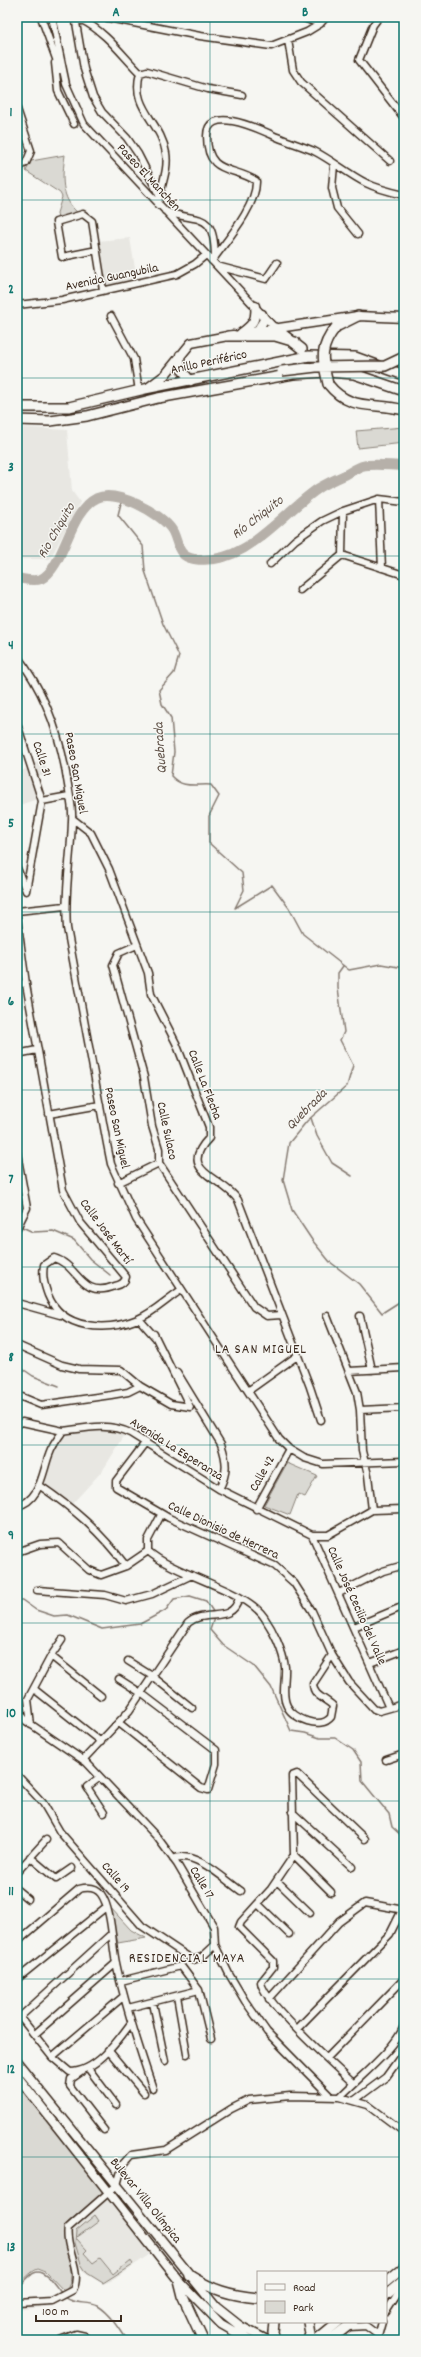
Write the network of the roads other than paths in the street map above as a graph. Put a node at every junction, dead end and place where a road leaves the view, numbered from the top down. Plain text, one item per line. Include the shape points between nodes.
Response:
1 (41, 17) edge
2 (52, 17) edge
3 (102, 17) edge
4 (302, 17) edge
5 (326, 17) edge
6 (379, 17) edge
7 (78, 20) edge
8 (320, 24) junction
9 (288, 40) junction
10 (55, 58) junction
11 (140, 73) junction
12 (66, 84) junction
13 (242, 95) dead end
14 (17, 108) edge
15 (404, 118) edge
16 (74, 124) dead end
17 (390, 161) dead end
18 (334, 165) junction
19 (17, 168) edge
20 (159, 195) junction
21 (404, 195) edge
22 (158, 205) junction
23 (164, 210) junction
24 (358, 234) dead end
25 (96, 250) junction
26 (206, 255) junction
27 (213, 259) junction
28 (277, 263) dead end
29 (217, 266) junction
30 (103, 290) junction
31 (17, 305) edge
32 (255, 306) junction
33 (262, 314) junction
34 (111, 316) dead end
35 (358, 316) junction
36 (404, 318) edge
37 (276, 328) junction
38 (257, 331) junction
39 (238, 334) junction
40 (228, 336) junction
41 (295, 342) junction
42 (302, 349) dead end
43 (180, 355) junction
44 (404, 357) edge
45 (404, 375) edge
46 (191, 380) junction
47 (233, 384) junction
48 (142, 390) junction
49 (404, 391) edge
50 (17, 408) edge
51 (35, 409) junction
52 (404, 410) edge
53 (17, 411) edge
54 (17, 417) edge
55 (17, 420) edge
56 (50, 421) junction
57 (379, 499) junction
58 (404, 502) edge
59 (343, 511) junction
60 (342, 555) junction
61 (270, 564) dead end
62 (382, 568) junction
63 (404, 575) edge
64 (300, 590) dead end
65 (17, 656) edge
66 (17, 724) edge
67 (70, 796) junction
68 (42, 801) junction
69 (73, 819) junction
70 (17, 868) edge
71 (65, 906) junction
72 (17, 911) edge
73 (17, 917) edge
74 (137, 945) junction
75 (17, 982) edge
76 (26, 984) junction
77 (37, 1050) junction
78 (17, 1054) edge
79 (100, 1105) junction
80 (49, 1114) junction
81 (17, 1153) edge
82 (159, 1163) junction
83 (118, 1183) junction
84 (17, 1228) edge
85 (181, 1290) junction
86 (17, 1302) edge
87 (281, 1314) junction
88 (61, 1316) junction
89 (327, 1316) dead end
90 (360, 1316) dead end
91 (139, 1319) junction
92 (154, 1334) junction
93 (17, 1345) edge
94 (297, 1356) junction
95 (404, 1368) edge
96 (372, 1370) junction
97 (349, 1371) junction
98 (140, 1386) junction
99 (248, 1391) junction
100 (17, 1395) edge
101 (404, 1408) edge
102 (360, 1410) junction
103 (321, 1420) dead end
104 (17, 1425) edge
105 (63, 1431) junction
106 (145, 1442) junction
107 (289, 1449) junction
108 (404, 1462) edge
109 (366, 1464) junction
110 (39, 1486) junction
111 (219, 1489) junction
112 (17, 1506) edge
113 (256, 1509) junction
114 (404, 1509) edge
115 (372, 1510) junction
116 (161, 1515) junction
117 (312, 1535) junction
118 (148, 1551) junction
119 (17, 1552) edge
120 (404, 1565) edge
121 (126, 1566) junction
122 (192, 1575) junction
123 (37, 1590) dead end
124 (339, 1593) junction
125 (239, 1598) junction
126 (404, 1606) edge
127 (354, 1627) junction
128 (62, 1640) dead end
129 (404, 1650) edge
130 (332, 1655) junction
131 (52, 1656) junction
132 (128, 1661) dead end
133 (370, 1663) junction
134 (152, 1676) junction
135 (119, 1679) dead end
136 (34, 1689) junction
137 (141, 1693) junction
138 (101, 1696) dead end
139 (404, 1704) edge
140 (17, 1708) edge
141 (192, 1708) dead end
142 (389, 1708) junction
143 (119, 1723) junction
144 (31, 1725) junction
145 (101, 1742) junction
146 (404, 1754) edge
147 (83, 1760) junction
148 (386, 1760) dead end
149 (17, 1775) edge
150 (100, 1777) junction
151 (292, 1812) junction
152 (104, 1813) dead end
153 (365, 1839) dead end
154 (46, 1840) dead end
155 (294, 1855) junction
156 (30, 1857) junction
157 (173, 1859) junction
158 (352, 1867) dead end
159 (72, 1868) dead end
160 (17, 1872) edge
161 (277, 1881) junction
162 (17, 1890) edge
163 (241, 1891) dead end
164 (331, 1892) dead end
165 (28, 1899) dead end
166 (258, 1904) junction
167 (106, 1907) junction
168 (403, 1910) edge
169 (310, 1914) dead end
170 (111, 1934) junction
171 (290, 1934) dead end
172 (17, 1942) edge
173 (216, 1945) junction
174 (116, 1963) junction
175 (17, 1979) edge
176 (404, 1979) edge
177 (121, 1980) junction
178 (199, 1990) junction
179 (124, 1996) junction
180 (178, 1996) junction
181 (270, 1999) junction
182 (153, 2003) junction
183 (128, 2008) junction
184 (18, 2015) edge
185 (131, 2023) junction
186 (404, 2025) edge
187 (296, 2029) junction
188 (35, 2034) junction
189 (211, 2039) dead end
190 (108, 2050) junction
191 (404, 2052) edge
192 (187, 2054) dead end
193 (52, 2056) junction
194 (326, 2058) junction
195 (165, 2061) dead end
196 (17, 2062) edge
197 (85, 2070) junction
198 (17, 2076) edge
199 (353, 2083) junction
200 (153, 2089) dead end
201 (144, 2093) dead end
202 (330, 2096) junction
203 (340, 2097) junction
204 (355, 2100) junction
205 (116, 2105) dead end
206 (104, 2130) dead end
207 (404, 2132) edge
208 (117, 2185) junction
209 (109, 2193) junction
210 (402, 2269) edge
211 (189, 2275) junction
212 (387, 2277) edge
213 (404, 2280) edge
214 (179, 2281) junction
215 (387, 2281) edge
216 (404, 2284) edge
217 (387, 2294) edge
218 (257, 2298) edge
219 (17, 2303) edge
220 (387, 2310) edge
221 (274, 2323) edge
222 (308, 2323) edge
223 (337, 2323) edge
224 (382, 2323) edge
225 (350, 2325) edge
226 (377, 2337) edge
227 (86, 2338) edge
228 (60, 2340) edge
229 (203, 2340) edge
230 (249, 2340) edge
231 (267, 2340) edge
232 (275, 2340) edge
233 (308, 2340) edge
234 (316, 2340) edge
235 (330, 2340) edge

1 - 10 street
2 - 12 street, Paseo El Manchén
3 - 7 street
3 - 9 street via 261,46 271,46
4 - 8 street
5 - 8 street
6 - 15 street via 373,25 360,60
7 - 11 street via 95,27 119,47
7 - 20 street via 84,69 93,98 138,154
8 - 9 street
9 - 17 street via 293,70 301,82
10 - 12 street
10 - 16 street via 58,91
11 - 13 street via 147,71 208,89
11 - 20 street via 137,95 158,130 166,152 167,166
12 - 22 street, Paseo El Manchén via 84,124
14 - 19 street via 31,151 26,163
18 - 21 street via 367,184
18 - 24 street via 332,188 337,208
18 - 27 street via 315,152 257,127 226,120 216,121 210,125 207,146 221,168 256,181 256,187 245,212
20 - 22 street
22 - 23 street, Paseo El Manchén
23 - 26 street, Paseo El Manchén
23 - 27 street via 196,216 205,221 212,230
25 - 25 street via 92,221 83,214 56,222 62,257
25 - 30 street
26 - 27 street, Paseo El Manchén
26 - 30 street, Avenida Guangubila via 177,274
27 - 29 street, Paseo El Manchén
28 - 29 street via 266,279
29 - 32 street, Paseo El Manchén
30 - 31 street, Avenida Guangubila via 62,300
32 - 33 street, Paseo El Manchén
32 - 39 main road via 254,322
33 - 37 street, Paseo El Manchén
33 - 38 main road via 264,320
34 - 48 street via 134,359
35 - 36 main road
35 - 37 main road
35 - 52 highway, bridge via 336,327 326,342 322,360 328,384 341,398 364,406
37 - 38 main road
37 - 41 highway
38 - 39 main road
39 - 40 main road
40 - 41 highway via 275,336
40 - 43 main road via 191,343
41 - 42 highway
43 - 46 main road via 181,369
43 - 48 main road via 165,375
44 - 47 highway, bridge via 385,366 316,367 282,371
45 - 46 highway, Anillo Periférico via 355,357 337,355 297,357
46 - 48 highway, Anillo Periférico
47 - 49 highway, Anillo Periférico via 293,374 334,372 354,374
47 - 56 highway, Anillo Periférico via 158,398 87,416
48 - 51 highway, Anillo Periférico via 69,407
50 - 51 highway, Anillo Periférico
51 - 53 highway
54 - 56 highway
55 - 56 highway, Anillo Periférico
57 - 58 street
57 - 59 street
57 - 62 street
59 - 60 street
59 - 61 street via 300,536
60 - 62 street
60 - 64 street
62 - 63 street
65 - 67 street, Paseo San Miguel via 39,689 58,734
66 - 68 street, Calle 31
67 - 68 street
67 - 69 street, Paseo San Miguel
68 - 70 street via 26,891
69 - 71 street, Paseo San Miguel
69 - 74 street, Calle La Flecha via 97,842
71 - 72 street
71 - 79 street, Paseo San Miguel
73 - 76 street, Calle José Martí
74 - 82 street, Calle Sulaco via 119,953 113,965 144,1076 152,1126 159,1149
74 - 87 street, Calle La Flecha via 148,973 151,994 176,1044 209,1127 209,1138 201,1147 197,1164 238,1200
75 - 76 street
76 - 77 street, Calle José Martí
77 - 78 street
77 - 80 street, Calle José Martí
79 - 80 street
79 - 83 street, Paseo San Miguel via 111,1164
80 - 88 street, Calle José Martí via 66,1196 80,1222 126,1277 123,1283 114,1287 89,1288 66,1264 54,1258 48,1260 44,1265 43,1280 54,1307
81 - 84 street via 27,1208
82 - 83 street
82 - 87 street, Calle Sulaco via 254,1307 267,1316
83 - 85 street, Paseo San Miguel via 136,1219
85 - 91 street
85 - 99 street, Paseo San Miguel
86 - 88 street
87 - 94 street, Calle La Flecha
88 - 91 street via 94,1326 124,1324
89 - 97 street
90 - 96 street
91 - 92 street
92 - 98 street via 190,1407 171,1404
92 - 111 street via 221,1444 227,1464 226,1474
93 - 98 street via 62,1365 79,1369 121,1370
94 - 99 street
94 - 103 street, Calle La Flecha
95 - 96 street
96 - 97 street
97 - 102 street
98 - 100 street via 128,1392 41,1405
99 - 107 street, Paseo San Miguel via 270,1428
101 - 102 street
102 - 109 street via 362,1451
104 - 105 street, Avenida La Esperanza via 22,1422
105 - 106 street, Avenida La Esperanza via 106,1426 119,1428
105 - 110 street via 50,1452
106 - 111 street, Avenida La Esperanza
106 - 116 street, Calle Dionisio de Herrera via 116,1481 116,1487
107 - 109 street, Paseo San Miguel via 304,1458 323,1464
107 - 113 street, Calle 42
108 - 109 street, Paseo San Miguel
109 - 115 street
110 - 112 street via 30,1499
110 - 121 street via 77,1512 109,1543
111 - 113 street, Avenida La Esperanza
113 - 117 street, Avenida La Esperanza
114 - 115 street
115 - 117 street via 328,1535
116 - 118 street via 148,1540
116 - 130 street, Calle Dionisio de Herrera via 275,1566 294,1583
117 - 124 street, Calle José Cecilio del Valle
118 - 121 street
118 - 122 street via 167,1565
119 - 121 street via 53,1542 64,1547 94,1573 106,1575
120 - 124 street via 383,1571
122 - 123 street via 152,1594 126,1601 105,1595
122 - 125 street
124 - 127 street, Calle José Cecilio del Valle
125 - 130 street via 264,1616 282,1654 286,1706 299,1717 311,1722 324,1722 333,1714 332,1706 316,1694 313,1687
125 - 134 street via 230,1613 193,1619 184,1628
126 - 127 street
127 - 133 street, Calle José Cecilio del Valle
128 - 131 street
129 - 133 street
130 - 142 street, Calle Dionisio de Herrera via 349,1682 374,1709 379,1711
131 - 136 street
131 - 138 street
132 - 134 street
133 - 142 street, Calle José Cecilio del Valle
134 - 137 street
134 - 141 street
135 - 137 street
136 - 144 street via 28,1699
136 - 145 street
137 - 143 street
137 - 143 street via 216,1750 216,1764 208,1790 201,1788
139 - 142 street
140 - 144 street, Calle 17
143 - 145 street
144 - 147 street, Calle 17
145 - 147 street
146 - 148 street
147 - 150 street, Calle 17
149 - 173 street, Calle 19 via 43,1803 60,1832 142,1926 193,1960 202,1957
150 - 152 street via 87,1787
150 - 157 street, Calle 17 via 157,1837
151 - 153 street via 292,1776 297,1774
151 - 155 street
151 - 158 street
154 - 156 street
155 - 161 street
155 - 164 street
156 - 159 street via 56,1879
156 - 160 street
157 - 163 street via 180,1856 194,1858
157 - 173 street, Calle 17 via 214,1927
161 - 166 street
161 - 169 street
162 - 165 street
166 - 171 street
166 - 181 street via 240,1922 239,1927 273,1961 273,1967 261,1982 262,1989
167 - 170 street
167 - 172 street via 101,1894 96,1890 79,1889
167 - 175 street
168 - 181 street via 365,1903 339,1922
168 - 187 street via 390,1934
170 - 174 street
170 - 184 street
173 - 202 street, Calle 17 via 233,1981 267,2032
174 - 177 street
174 - 188 street
176 - 194 street
177 - 178 street via 181,1966
177 - 179 street
178 - 180 street
178 - 189 street
179 - 183 street
179 - 193 street
180 - 182 street
180 - 192 street
181 - 187 street
182 - 183 street
182 - 195 street
183 - 185 street
184 - 188 street
185 - 190 street
185 - 200 street
186 - 199 street via 402,2032 381,2057
187 - 194 street
188 - 193 street
190 - 197 street
190 - 201 street
191 - 204 street via 381,2082
193 - 197 street via 70,2072
194 - 199 street
196 - 208 main road, Bulevar Villa Olímpica
197 - 205 street
197 - 206 street via 71,2079 70,2086
198 - 209 main road, Bulevar Villa Olímpica
199 - 203 street
202 - 203 street
202 - 208 street via 265,2097 249,2100 231,2108 166,2150 131,2155 123,2164
203 - 204 street
204 - 207 street via 368,2105
208 - 209 street
208 - 211 main road, Bulevar Villa Olímpica
209 - 214 main road, Bulevar Villa Olímpica
209 - 219 street via 68,2228 76,2278 75,2286 70,2292 58,2300 36,2304
210 - 212 highway
210 - 215 highway
211 - 218 highway via 211,2288 231,2295
211 - 231 main road, Bulevar Villa Olímpica via 227,2317
213 - 217 highway
214 - 229 highway via 183,2297
214 - 230 main road, Bulevar Villa Olímpica via 221,2324
216 - 220 street
221 - 232 highway
222 - 233 highway
223 - 234 highway
224 - 226 street
225 - 226 street via 366,2326
225 - 235 highway
227 - 228 street via 76,2334

